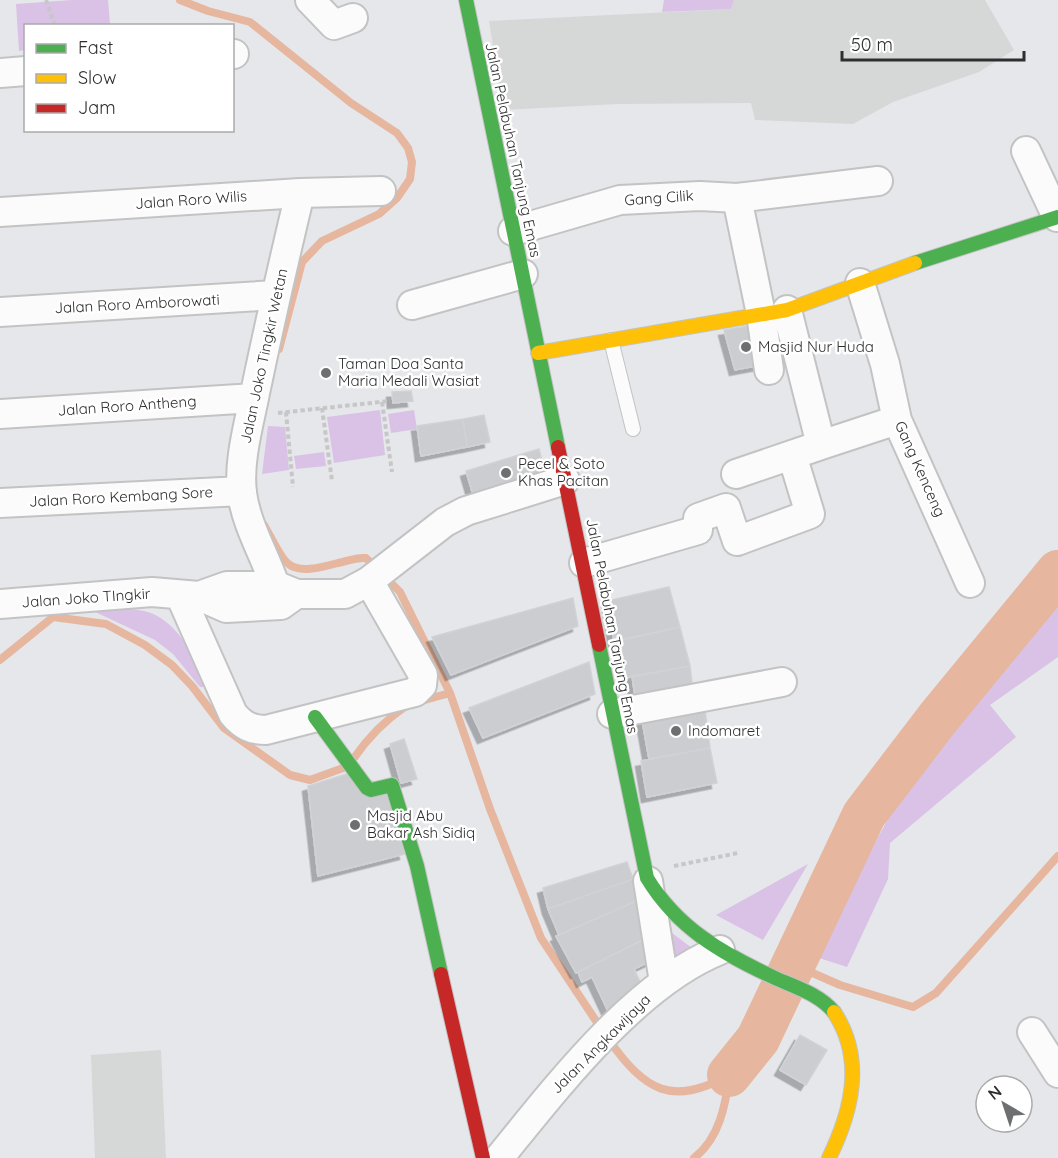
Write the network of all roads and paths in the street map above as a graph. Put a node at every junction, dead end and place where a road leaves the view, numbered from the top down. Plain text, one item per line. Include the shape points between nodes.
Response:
1 (46, 0) edge
2 (310, 0) edge
3 (466, 0) edge
4 (353, 18) dead end
5 (54, 24) edge
6 (24, 71) edge
7 (0, 73) edge
8 (1026, 151) dead end
9 (878, 181) dead end
10 (381, 191) dead end
11 (300, 193) junction
12 (737, 198) junction
13 (0, 212) edge
14 (1057, 217) edge
15 (513, 231) junction
16 (523, 274) junction
17 (860, 283) junction
18 (275, 295) junction
19 (412, 305) dead end
20 (0, 312) edge
21 (774, 312) junction
22 (611, 340) junction
23 (538, 353) junction
24 (769, 370) dead end
25 (390, 401) dead end
26 (382, 402) junction
27 (264, 405) junction
28 (322, 408) junction
29 (286, 412) junction
30 (0, 414) edge
31 (897, 420) junction
32 (633, 429) dead end
33 (821, 445) junction
34 (792, 455) junction
35 (392, 472) dead end
36 (736, 474) dead end
37 (565, 480) junction
38 (332, 482) dead end
39 (293, 487) dead end
40 (242, 491) junction
41 (0, 503) edge
42 (584, 563) junction
43 (372, 578) junction
44 (970, 583) dead end
45 (285, 595) junction
46 (190, 596) junction
47 (3, 605) edge
48 (782, 682) dead end
49 (612, 714) junction
50 (315, 717) junction
51 (738, 853) dead end
52 (646, 875) junction
53 (725, 954) junction
54 (664, 982) junction
55 (1032, 1032) dead end
56 (1058, 1073) edge
57 (483, 1158) edge
58 (499, 1158) edge
59 (829, 1158) edge

1 - 5 path
2 - 4 street via 334,25
3 - 15 main road, Jalan Pelabuhan Tanjung Emas
6 - 7 street
8 - 14 street
9 - 12 street, Gang Cilik
10 - 11 street, Jalan Roro Wilis
11 - 13 street, Jalan Roro Wilis
11 - 18 street, Jalan Joko Tingkir Wetan
12 - 15 street, Gang Cilik via 620,200
12 - 21 street
14 - 17 main road
15 - 16 main road, Jalan Pelabuhan Tanjung Emas
16 - 19 street
16 - 23 main road, Jalan Pelabuhan Tanjung Emas
17 - 21 main road
17 - 31 street, Gang Kenceng via 885,364
18 - 20 street, Jalan Roro Amborowati
18 - 27 street, Jalan Joko Tingkir Wetan
21 - 22 main road
21 - 24 street
21 - 33 street
22 - 23 main road
22 - 32 lane
23 - 37 main road, Jalan Pelabuhan Tanjung Emas
25 - 26 path
26 - 28 path
26 - 35 path
27 - 29 path
27 - 30 street, Jalan Roro Antheng
27 - 40 street, Jalan Joko Tingkir Wetan via 245,439
28 - 29 path
28 - 38 path
29 - 39 path
31 - 33 street
31 - 44 street, Gang Kenceng
33 - 34 street
34 - 36 street
34 - 42 street via 810,514 737,541 726,508 698,518 698,531
37 - 42 main road, Jalan Pelabuhan Tanjung Emas
37 - 43 street, Jalan Joko TIngkir via 445,522
40 - 41 street, Jalan Roro Kembang Sore
40 - 45 street, Jalan Joko Tingkir Wetan via 246,510
42 - 49 main road, Jalan Pelabuhan Tanjung Emas
43 - 45 street, Jalan Joko TIngkir via 345,594
43 - 50 street via 423,675 422,685 415,692
45 - 46 street, Jalan Joko TIngkir via 227,586
46 - 47 street, Jalan Joko TIngkir via 152,592
46 - 50 street via 233,714 240,722 253,730 266,730
48 - 49 street
49 - 52 main road, Jalan Pelabuhan Tanjung Emas
50 - 57 main road via 358,779 371,790 392,785 417,866
51 - 52 path
52 - 53 main road, Jalan Pelabuhan Tanjung Emas via 673,916
52 - 54 street
53 - 54 street, Jalan Angkawijaya via 694,961
53 - 59 main road, Jalan Pelabuhan Tanjung Emas via 814,996 837,1017 853,1069 850,1111
54 - 58 street, Jalan Angkawijaya via 592,1049
55 - 56 street

